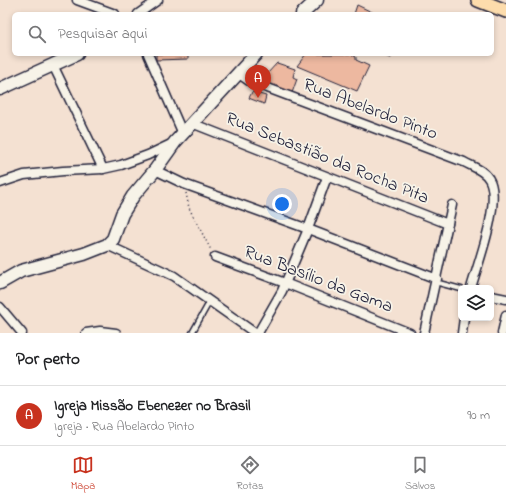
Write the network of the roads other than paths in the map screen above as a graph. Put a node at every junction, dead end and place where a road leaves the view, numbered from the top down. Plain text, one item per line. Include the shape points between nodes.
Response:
1 (77, 0) edge
2 (158, 0) edge
3 (317, 0) edge
4 (478, 0) edge
5 (506, 11) edge
6 (110, 12) edge
7 (141, 12) edge
8 (304, 12) edge
9 (73, 56) edge
10 (149, 56) edge
11 (254, 56) edge
12 (53, 65) junction
13 (239, 74) junction
14 (0, 89) edge
15 (194, 124) junction
16 (179, 138) junction
17 (103, 169) junction
18 (155, 170) junction
19 (327, 177) junction
20 (0, 183) edge
21 (452, 205) dead end
22 (448, 224) junction
23 (308, 229) junction
24 (107, 245) junction
25 (215, 257) road end
26 (436, 280) junction
27 (0, 283) edge
28 (285, 283) junction
29 (472, 285) edge
30 (458, 288) edge
31 (494, 297) edge
32 (506, 299) edge
33 (210, 301) junction
34 (0, 307) edge
35 (506, 315) edge
36 (464, 321) edge
37 (22, 333) edge
38 (86, 333) edge
39 (116, 333) edge
40 (192, 333) edge
41 (255, 333) edge
42 (258, 333) edge
43 (410, 333) edge
44 (424, 333) edge
45 (462, 333) edge
46 (502, 333) edge

1 - 6 street
2 - 7 street
3 - 8 main road
4 - 5 main road
9 - 12 main road
10 - 16 street
11 - 13 main road
12 - 14 main road
12 - 17 street
13 - 15 main road
13 - 29 street, Rua Abelardo Pinto via 249,81 464,162 489,178 493,188 493,201
15 - 16 main road
15 - 19 street, Rua Sebastião da Rocha Pita
16 - 17 street via 135,160
16 - 18 main road
17 - 20 street via 24,175
18 - 23 street via 184,184
18 - 24 main road via 133,196
19 - 22 street, Rua Sebastião da Rocha Pita
19 - 23 street
21 - 22 street
22 - 26 street
23 - 26 street
23 - 28 street
24 - 27 main road via 21,271
24 - 33 street via 174,276
25 - 28 street, Rua Basílio da Gama
26 - 30 lane
26 - 44 street
28 - 42 street
28 - 43 street, Rua Basílio da Gama
31 - 32 street
33 - 40 lane
33 - 41 street
34 - 37 street
35 - 46 street
36 - 45 street
38 - 39 street

